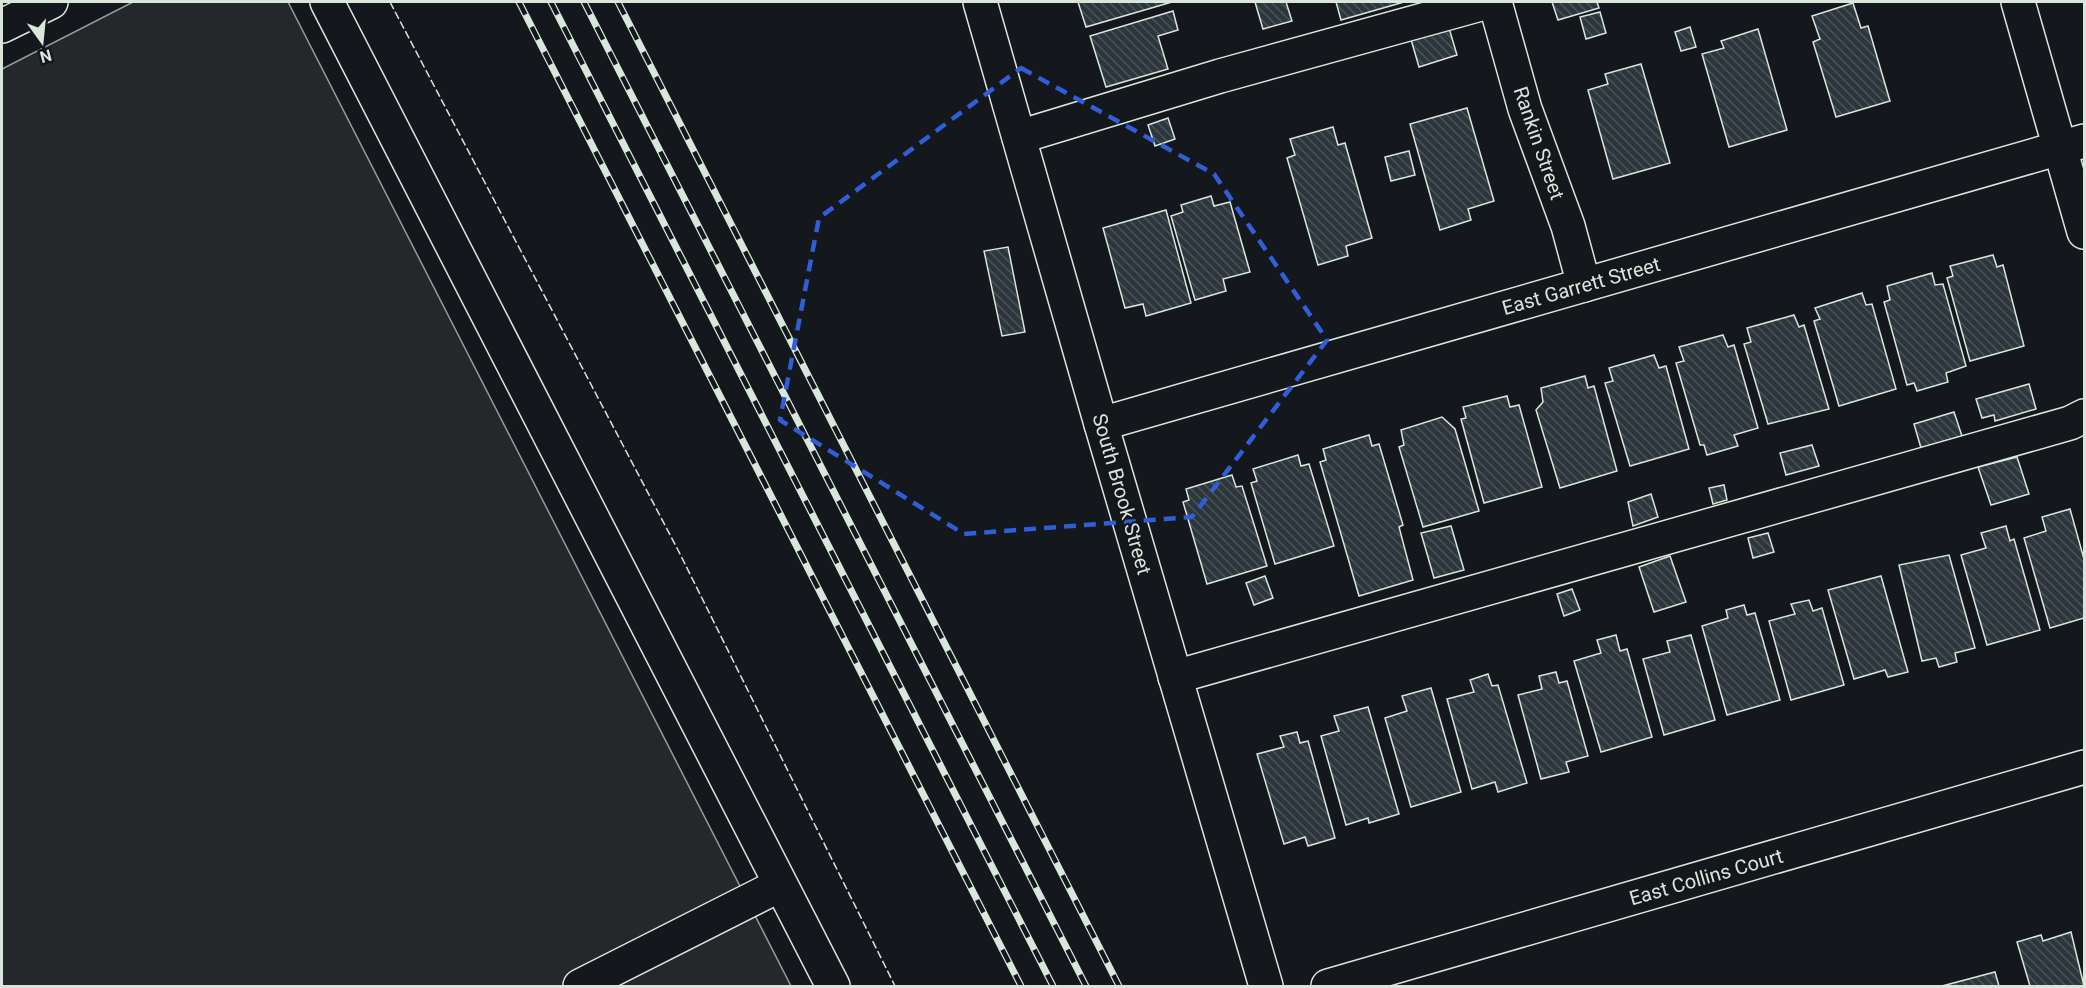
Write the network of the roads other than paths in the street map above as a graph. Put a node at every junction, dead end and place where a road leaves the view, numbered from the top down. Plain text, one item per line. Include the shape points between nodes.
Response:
1 (51, 2) edge
2 (327, 2) edge
3 (980, 2) edge
4 (1488, 2) edge
5 (1495, 2) edge
6 (2018, 2) edge
7 (2, 26) edge
8 (1019, 137) junction
9 (2072, 144) edge
10 (2085, 232) edge
11 (1584, 285) junction
12 (2085, 416) edge
13 (1101, 424) junction
14 (1175, 677) junction
15 (2085, 767) edge
16 (780, 885) junction
17 (580, 987) edge
18 (833, 987) edge
19 (1266, 987) edge
20 (1328, 987) edge

1 - 7 street
2 - 16 street
3 - 8 street, South Brook Street
4 - 8 street via 1220,76
5 - 11 street, Rankin Street via 1525,109 1568,226
6 - 9 street
8 - 13 street, South Brook Street
9 - 10 street
9 - 11 street, East Garrett Street
11 - 13 street, East Garrett Street
12 - 14 street
13 - 14 street, South Brook Street
14 - 19 street, South Brook Street
15 - 20 street, East Collins Court
16 - 17 street
16 - 18 street

